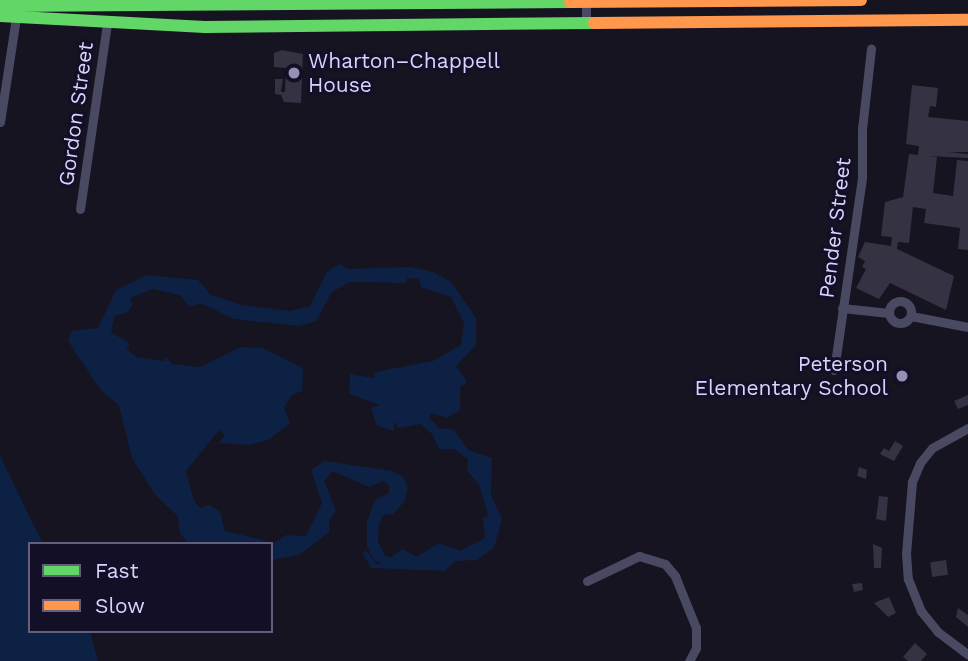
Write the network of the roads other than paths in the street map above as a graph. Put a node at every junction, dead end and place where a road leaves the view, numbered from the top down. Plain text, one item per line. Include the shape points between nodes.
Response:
1 (854, 0) edge
2 (861, 0) edge
3 (586, 1) edge
4 (719, 1) edge
5 (316, 2) edge
6 (452, 2) edge
7 (187, 3) edge
8 (0, 6) edge
9 (0, 16) edge
10 (16, 18) junction
11 (968, 20) edge
12 (809, 22) junction
13 (586, 23) junction
14 (107, 24) junction
15 (872, 49) dead end
16 (0, 122) edge
17 (80, 209) dead end
18 (842, 308) junction
19 (889, 313) junction
20 (911, 317) junction
21 (968, 327) edge
22 (834, 370) dead end
23 (968, 428) edge
24 (587, 581) dead end
25 (968, 655) edge
26 (689, 661) edge

1 - 2 main road
1 - 4 main road
1 - 12 main road via 853,11
3 - 4 main road
3 - 6 main road
3 - 13 street
5 - 6 main road
5 - 7 main road
7 - 8 main road
9 - 10 main road
10 - 14 main road
10 - 16 street
11 - 12 main road
12 - 13 main road
13 - 14 main road
14 - 17 street, Gordon Street
15 - 18 street, Pender Street via 862,129 862,177
18 - 19 street
18 - 22 street, Pender Street
19 - 20 street via 901,324
19 - 20 street via 896,302 904,302
20 - 21 street
23 - 25 street via 932,448 919,463 912,482 905,553 908,579 921,611 938,632
24 - 26 street via 646,556 671,570 687,602 697,640

